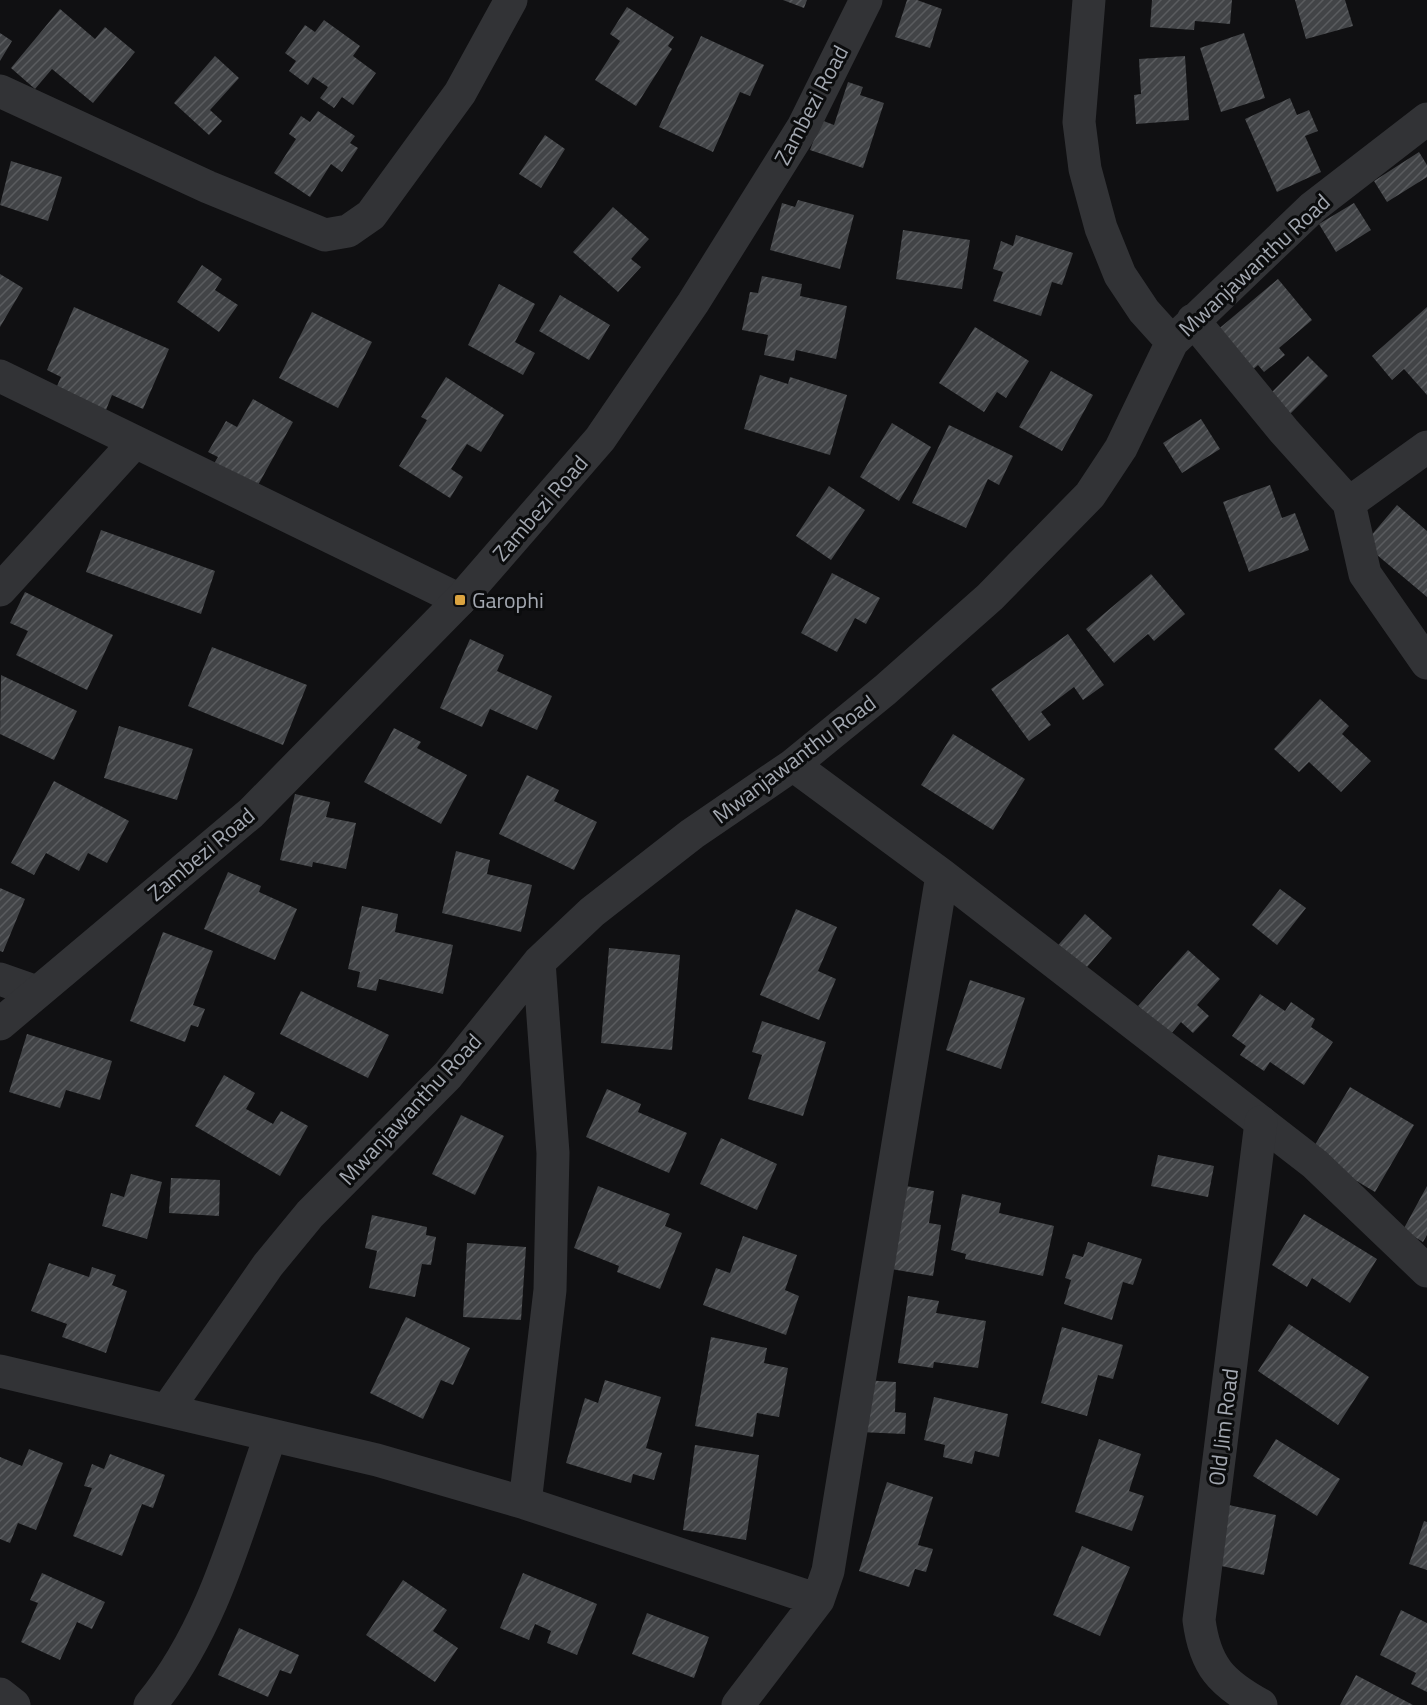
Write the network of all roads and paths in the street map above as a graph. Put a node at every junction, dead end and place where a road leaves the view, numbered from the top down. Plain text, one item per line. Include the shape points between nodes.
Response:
1 (511, 0) edge
2 (866, 0) edge
3 (1089, 0) edge
4 (0, 92) edge
5 (1427, 119) edge
6 (1183, 331) junction
7 (0, 376) edge
8 (135, 442) junction
9 (1427, 447) edge
10 (1349, 503) junction
11 (0, 590) edge
12 (460, 600) junction
13 (1427, 663) edge
14 (793, 765) junction
15 (942, 875) junction
16 (539, 962) junction
17 (0, 979) edge
18 (37, 992) junction
19 (0, 1024) edge
20 (1261, 1122) junction
21 (1427, 1271) edge
22 (0, 1371) edge
23 (167, 1410) junction
24 (270, 1437) junction
25 (525, 1503) junction
26 (818, 1600) junction
27 (0, 1694) edge
28 (14, 1705) edge
29 (150, 1705) edge
30 (738, 1705) edge
31 (1261, 1705) edge

1 - 4 street via 460,93 370,215 348,231 326,235 208,187
2 - 12 street, Zambezi Road via 803,127 693,303 600,439
3 - 6 street via 1079,122 1085,169 1101,228 1120,275 1144,311
5 - 6 street, Mwanjawanthu Road via 1313,207
6 - 10 street via 1284,431
6 - 14 street, Mwanjawanthu Road via 1121,448 1090,495 981,604
7 - 8 street
8 - 11 street
8 - 12 street
9 - 10 street
10 - 13 street via 1365,574
12 - 18 street, Zambezi Road via 251,813
14 - 15 street
14 - 16 street, Mwanjawanthu Road via 692,834 592,912
15 - 20 street
15 - 26 street via 828,1571
16 - 23 street, Mwanjawanthu Road via 448,1075 310,1214 268,1265
16 - 25 street via 554,1153 550,1290
17 - 18 street
18 - 19 street, Zambezi Road
20 - 21 street via 1315,1164
20 - 31 street, Old Jim Road via 1199,1620 1210,1666 1235,1690
22 - 23 street
23 - 24 street
24 - 25 street via 377,1460
24 - 29 street via 213,1597 175,1675
25 - 26 street
26 - 30 street
27 - 28 street

